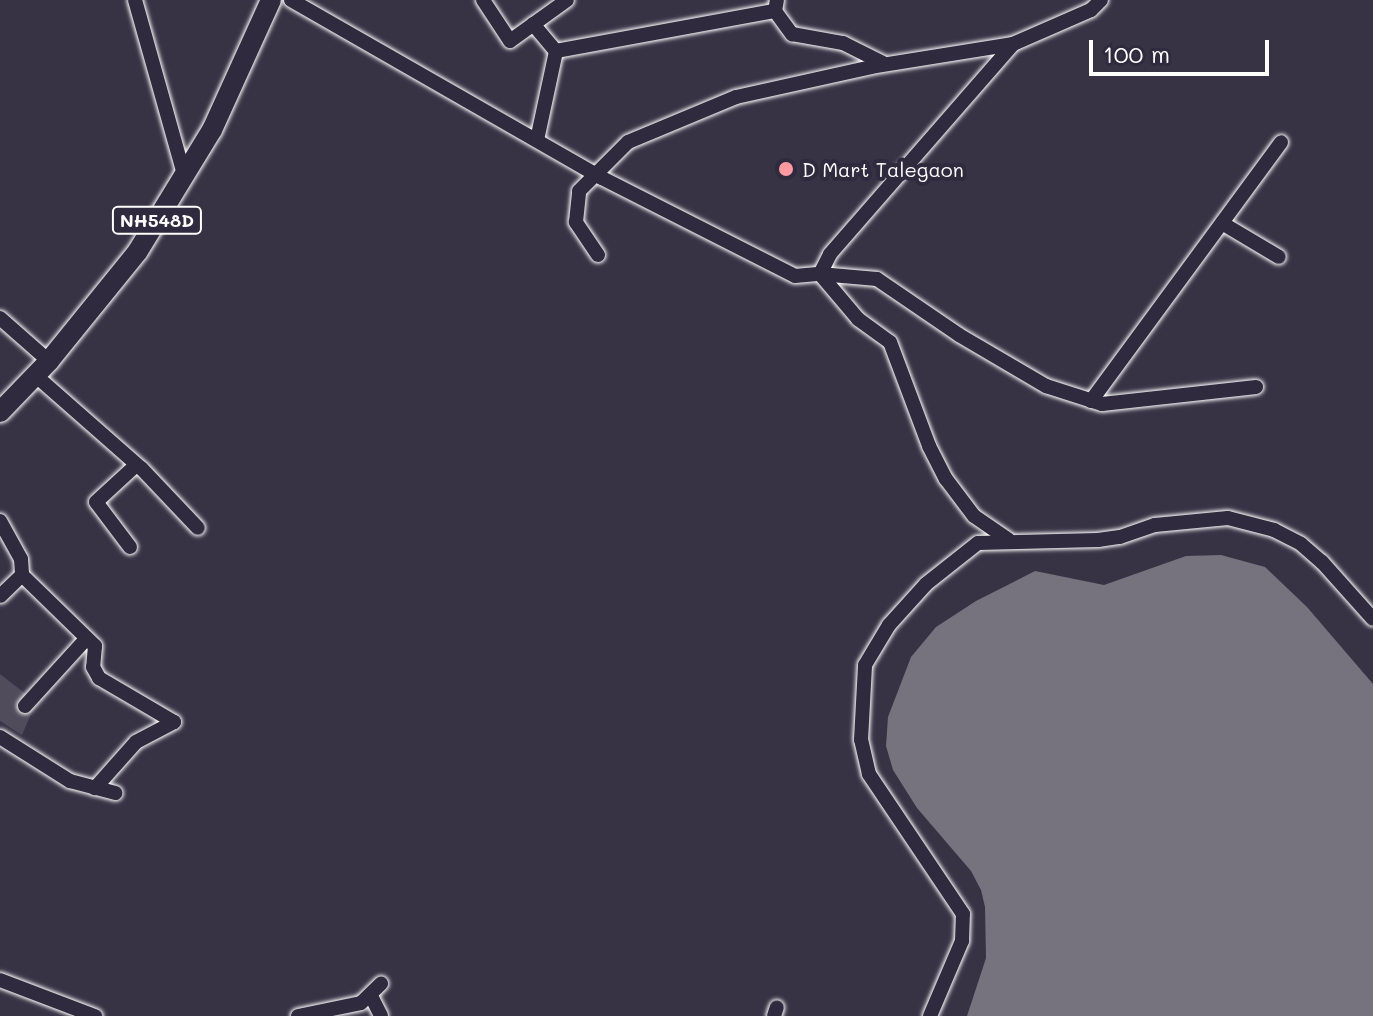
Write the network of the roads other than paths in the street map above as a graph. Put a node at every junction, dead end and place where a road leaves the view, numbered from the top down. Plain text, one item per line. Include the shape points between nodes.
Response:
1 (135, 0) edge
2 (271, 0) edge
3 (291, 0) edge
4 (483, 0) edge
5 (1101, 0) edge
6 (561, 1) edge
7 (776, 6) edge
8 (533, 24) junction
9 (1013, 44) junction
10 (556, 51) junction
11 (885, 64) junction
12 (537, 140) junction
13 (1281, 142) dead end
14 (595, 174) junction
15 (185, 178) junction
16 (1222, 223) junction
17 (598, 255) dead end
18 (1279, 257) dead end
19 (820, 274) junction
20 (0, 318) edge
21 (42, 368) junction
22 (1256, 387) dead end
23 (1091, 401) junction
24 (0, 412) edge
25 (135, 466) junction
26 (0, 521) edge
27 (198, 528) dead end
28 (1011, 541) junction
29 (130, 547) dead end
30 (22, 575) junction
31 (0, 596) edge
32 (1373, 619) edge
33 (86, 639) junction
34 (25, 706) dead end
35 (0, 737) edge
36 (95, 788) junction
37 (115, 793) dead end
38 (0, 980) edge
39 (95, 1016) edge
40 (298, 1016) edge
41 (381, 1016) edge
42 (930, 1016) edge

1 - 15 street
2 - 15 highway, NH548D
3 - 12 street
4 - 8 street via 510,41
5 - 9 street via 1091,10
6 - 8 street
7 - 10 street
7 - 11 street via 792,34 843,43
8 - 10 street
9 - 11 street
9 - 19 street via 830,254
10 - 12 street
11 - 14 street via 736,97 628,142
12 - 14 street
13 - 16 street
14 - 17 street via 579,191 576,222
14 - 19 street via 795,276
15 - 21 highway, NH548D via 138,251
16 - 18 street
16 - 23 street
19 - 23 street via 877,279 1046,386
19 - 28 street via 858,319 890,342 946,479 974,516
20 - 21 street
21 - 24 highway, NH548D
21 - 25 street
22 - 23 street via 1132,403
25 - 27 street
25 - 29 street via 96,502
26 - 30 street via 21,559
28 - 32 street via 1098,540 1155,525 1217,518 1256,524 1301,544
28 - 42 street via 978,543 926,584 874,646 861,683 861,740 869,774 963,914 962,941
30 - 31 street
30 - 33 street
33 - 34 street
33 - 36 street via 95,646 93,667 99,678 174,722 136,742
35 - 36 street via 70,781
36 - 37 street
38 - 39 street
40 - 41 street via 361,1003 376,990

